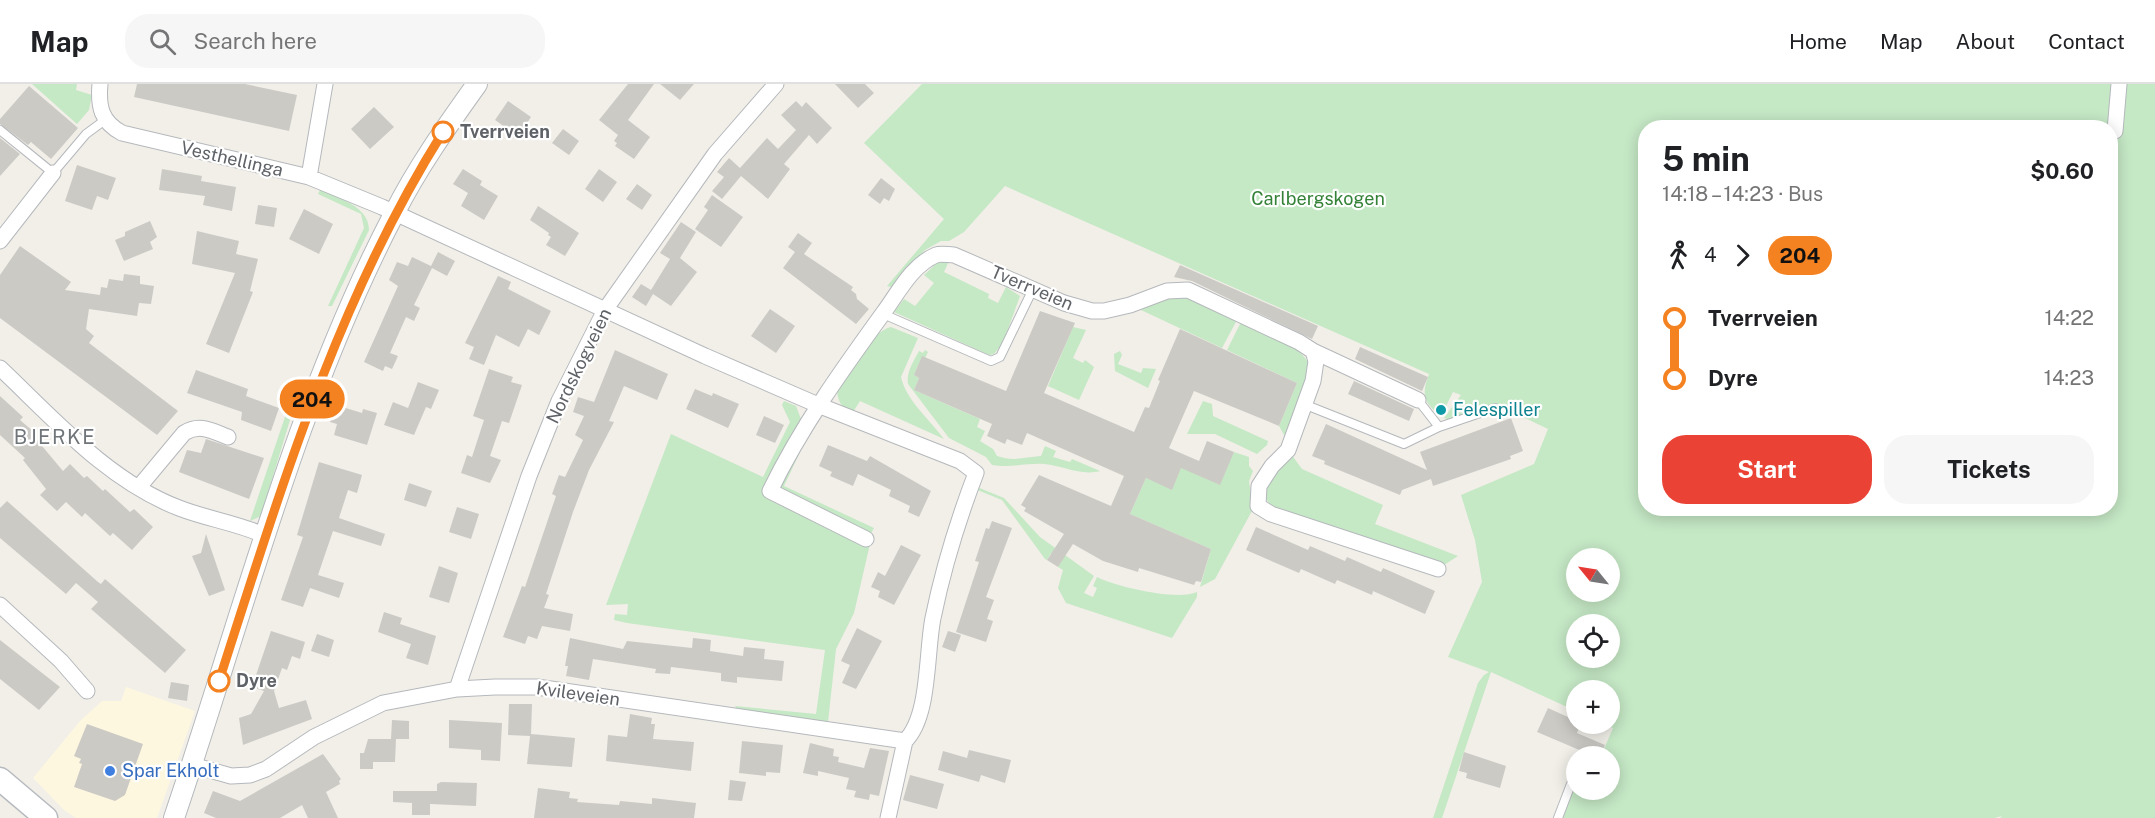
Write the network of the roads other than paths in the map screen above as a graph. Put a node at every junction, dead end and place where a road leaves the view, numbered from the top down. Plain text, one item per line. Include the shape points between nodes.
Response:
1 (100, 84) edge
2 (325, 84) edge
3 (477, 84) edge
4 (777, 84) edge
5 (2119, 84) edge
6 (105, 120) junction
7 (2116, 120) edge
8 (0, 130) edge
9 (54, 173) junction
10 (309, 177) junction
11 (394, 213) junction
12 (0, 242) edge
13 (1033, 289) junction
14 (605, 310) junction
15 (883, 314) junction
16 (1313, 351) junction
17 (0, 368) edge
18 (1418, 400) joint
19 (818, 405) junction
20 (1306, 405) junction
21 (1495, 408) dead end
22 (1439, 427) junction
23 (228, 437) dead end
24 (139, 488) junction
25 (266, 536) junction
26 (866, 539) dead end
27 (1438, 569) dead end
28 (0, 605) edge
29 (457, 689) junction
30 (87, 691) dead end
31 (905, 741) junction
32 (193, 755) junction
33 (0, 779) edge
34 (1566, 795) edge
35 (46, 818) edge
36 (174, 818) edge
37 (888, 818) edge
38 (1558, 818) edge

1 - 6 street via 99,104
2 - 10 street
3 - 11 street
4 - 14 street, Nordskogveien via 715,154
5 - 7 street
6 - 9 lane via 86,134
6 - 10 street, Vesthellinga via 122,133
8 - 9 lane
9 - 12 street
10 - 11 street, Vesthellinga
11 - 14 street
11 - 25 street via 334,341
13 - 15 street, Tverrveien via 957,251 937,254 920,266
13 - 15 lane via 1000,357 991,362
13 - 16 street, Tverrveien via 1092,311 1180,289 1274,329
14 - 19 street
14 - 29 street, Nordskogveien via 559,401 529,476
15 - 19 street, Tverrveien
16 - 18 street, Tverrveien
16 - 20 street via 1316,369
17 - 24 street via 85,448
18 - 22 lane
19 - 26 street, Tverrveien via 770,491
19 - 31 street via 960,461 976,473 948,555 933,619 918,722
20 - 22 lane via 1404,444
20 - 27 street via 1288,450 1260,486 1258,506 1271,514
21 - 22 lane
23 - 24 street via 205,428 190,429
24 - 25 street via 178,508
25 - 32 street
28 - 30 street via 61,661
29 - 31 street, Kvileveien via 537,687
29 - 32 street, Kvileveien via 372,707 250,775 231,776
31 - 37 street
32 - 36 street
33 - 35 main road
34 - 38 lane

